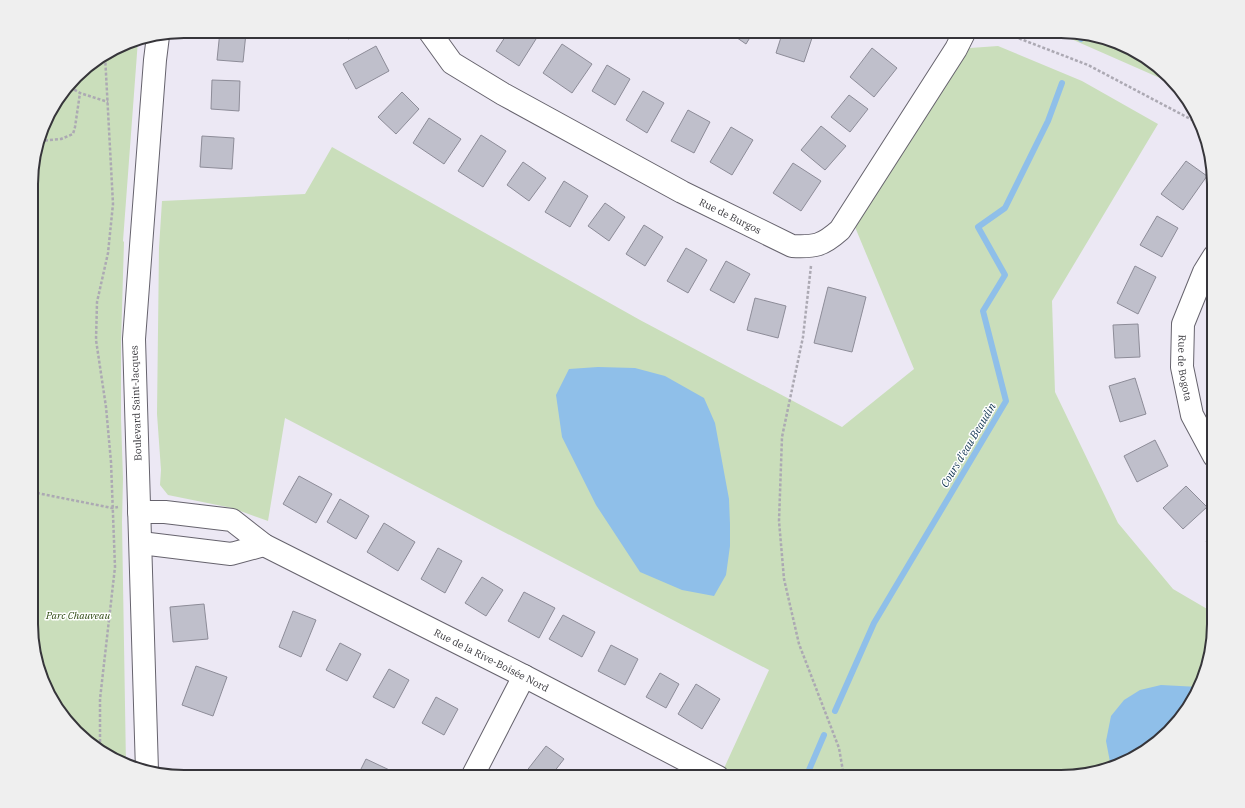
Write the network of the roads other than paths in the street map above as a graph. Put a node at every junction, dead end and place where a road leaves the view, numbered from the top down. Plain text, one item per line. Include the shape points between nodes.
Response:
1 (434, 38) edge
2 (968, 38) edge
3 (157, 41) edge
4 (1207, 267) edge
5 (1207, 443) edge
6 (139, 512) junction
7 (141, 542) junction
8 (264, 545) junction
9 (524, 676) junction
10 (147, 765) edge
11 (476, 770) edge
12 (705, 770) edge

1 - 2 street, Rue de Burgos via 452,63 503,94 682,192 792,246 820,244 840,230 956,49
3 - 6 street, Boulevard Saint-Jacques via 134,339
4 - 5 street, Rue de Bogota via 1183,324 1182,367 1192,415
6 - 7 street, Boulevard Saint-Jacques
6 - 8 street, Rue de la Rive-Boisée Nord via 165,512 232,520
7 - 8 street via 231,554
7 - 10 street, Boulevard Saint-Jacques
8 - 9 street, Rue de la Rive-Boisée Nord
9 - 11 street
9 - 12 street, Rue de la Rive-Boisée Nord

